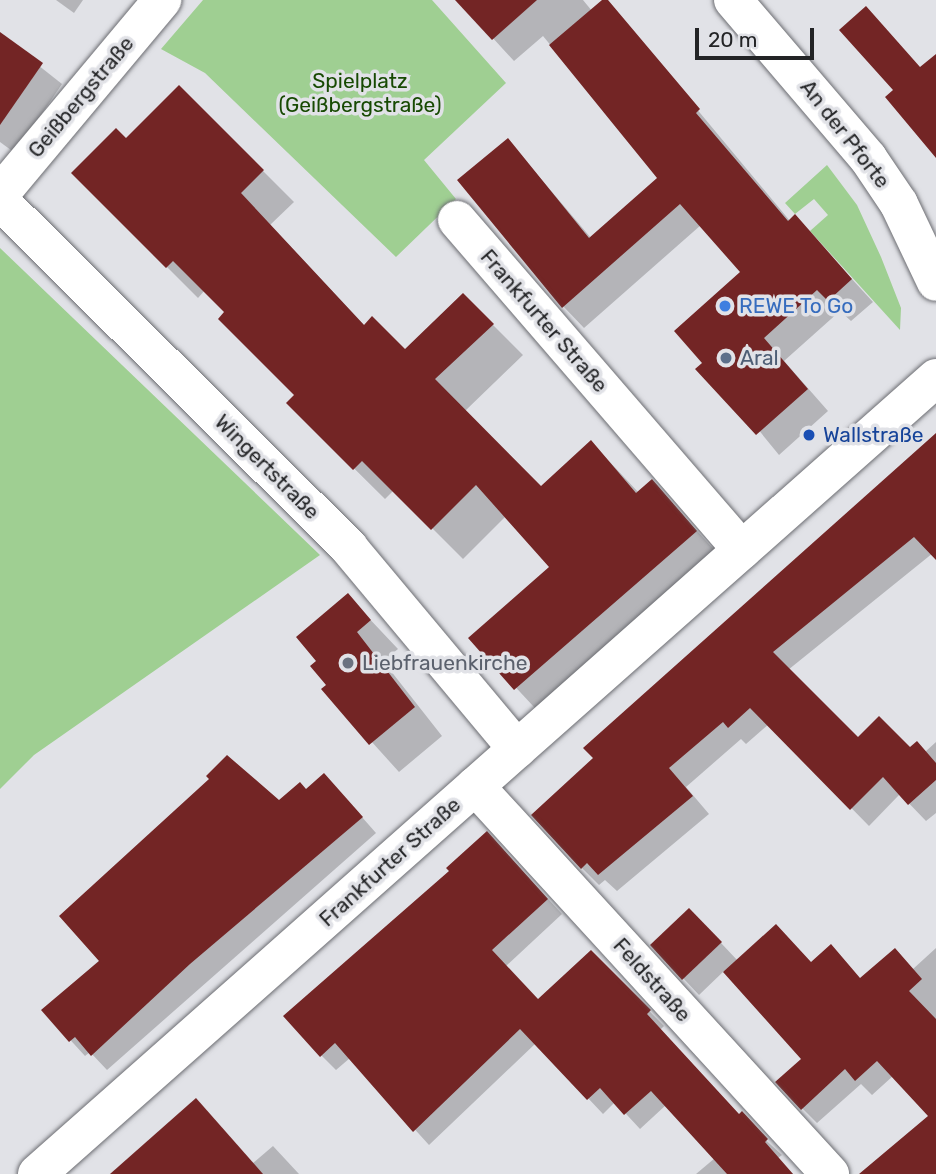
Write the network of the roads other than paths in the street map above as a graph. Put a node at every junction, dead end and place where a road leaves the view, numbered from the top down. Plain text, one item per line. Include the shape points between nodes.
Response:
1 (162, 0) edge
2 (733, 0) edge
3 (0, 194) edge
4 (0, 201) edge
5 (457, 220) dead end
6 (936, 282) edge
7 (936, 378) edge
8 (741, 550) junction
9 (517, 749) junction
10 (475, 786) junction
11 (37, 1174) edge
12 (830, 1174) edge

1 - 3 street, Geißbergstraße
2 - 6 street, An der Pforte via 868,158 899,204
4 - 9 street, Wingertstraße via 349,548
5 - 8 street, Frankfurter Straße
7 - 8 street, Frankfurter Straße
8 - 9 street, Frankfurter Straße
9 - 10 street, Frankfurter Straße
10 - 11 street, Frankfurter Straße
10 - 12 street, Feldstraße

